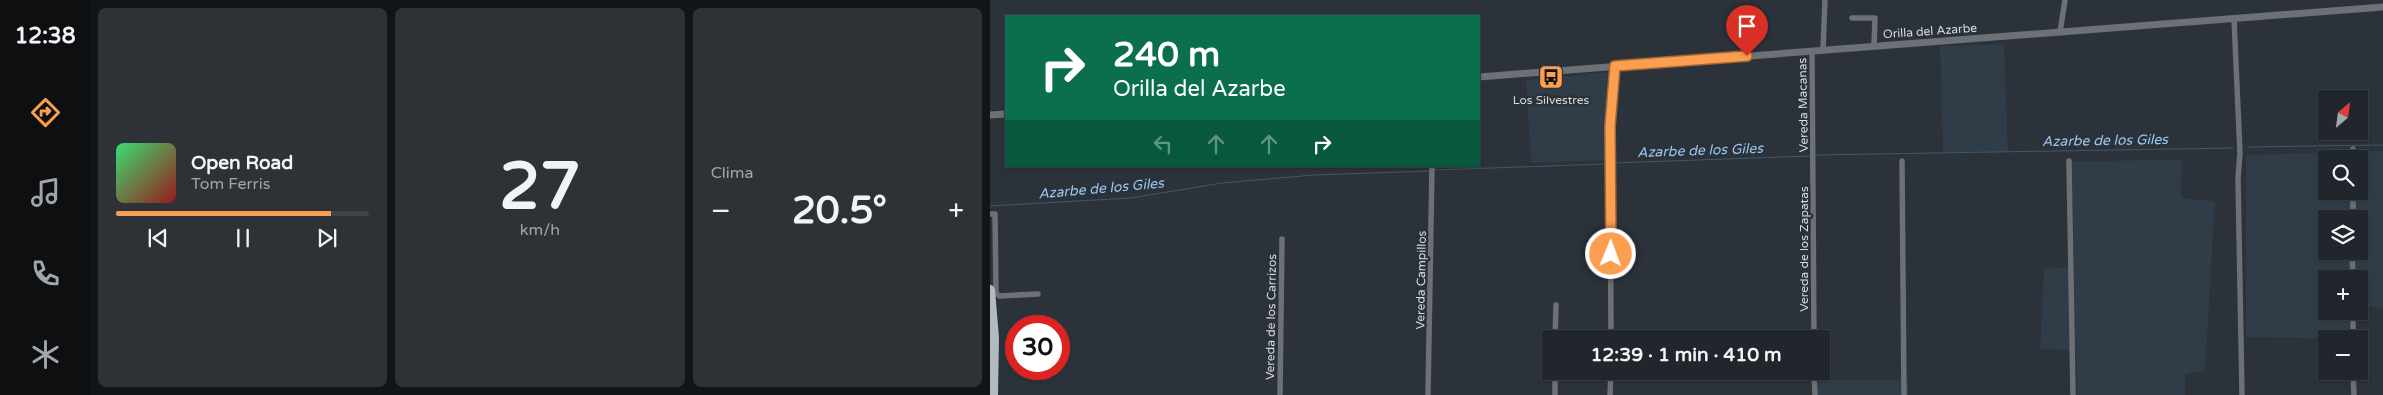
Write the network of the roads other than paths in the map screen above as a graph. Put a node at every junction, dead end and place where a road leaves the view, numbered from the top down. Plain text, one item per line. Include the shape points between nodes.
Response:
1 (1825, 0) edge
2 (2064, 0) edge
3 (2383, 7) edge
4 (1852, 18) dead end
5 (2234, 19) junction
6 (2060, 32) junction
7 (1874, 46) junction
8 (1812, 51) junction
9 (1822, 51) junction
10 (1615, 66) junction
11 (1480, 77) edge
12 (1005, 114) edge
13 (990, 115) edge
14 (1814, 158) joint
15 (2069, 160) dead end
16 (1902, 161) dead end
17 (1432, 167) edge
18 (990, 214) edge
19 (1282, 239) dead end
20 (990, 290) edge
21 (1038, 294) dead end
22 (1556, 305) dead end
23 (1555, 330) edge
24 (1611, 330) edge
25 (1814, 330) edge
26 (1555, 380) edge
27 (1611, 380) edge
28 (1814, 380) edge
29 (2354, 380) edge
30 (993, 395) edge
31 (1280, 395) edge
32 (1428, 395) edge
33 (1555, 395) edge
34 (1610, 395) edge
35 (1815, 395) edge
36 (1904, 395) edge
37 (2072, 395) edge
38 (2242, 395) edge
39 (2354, 395) edge

1 - 9 street
2 - 6 street
3 - 5 street, Orilla del Azarbe
4 - 7 street via 1875,18
5 - 6 street, Orilla del Azarbe
5 - 38 street via 2240,153
6 - 7 street, Orilla del Azarbe
7 - 9 street, Orilla del Azarbe
8 - 9 street, Orilla del Azarbe
8 - 10 street, Orilla del Azarbe
8 - 14 street, Vereda Macanas
10 - 11 street, Orilla del Azarbe
10 - 24 street via 1610,126
12 - 13 street
14 - 25 street, Vereda de los Zapatas
15 - 37 street
16 - 36 street
17 - 32 street, Vereda Campillos
18 - 21 street via 995,214 996,293 999,296
19 - 31 street, Vereda de los Carrizos
20 - 30 highway via 994,338
22 - 23 street
26 - 33 street
27 - 34 street
28 - 35 street
29 - 39 street

